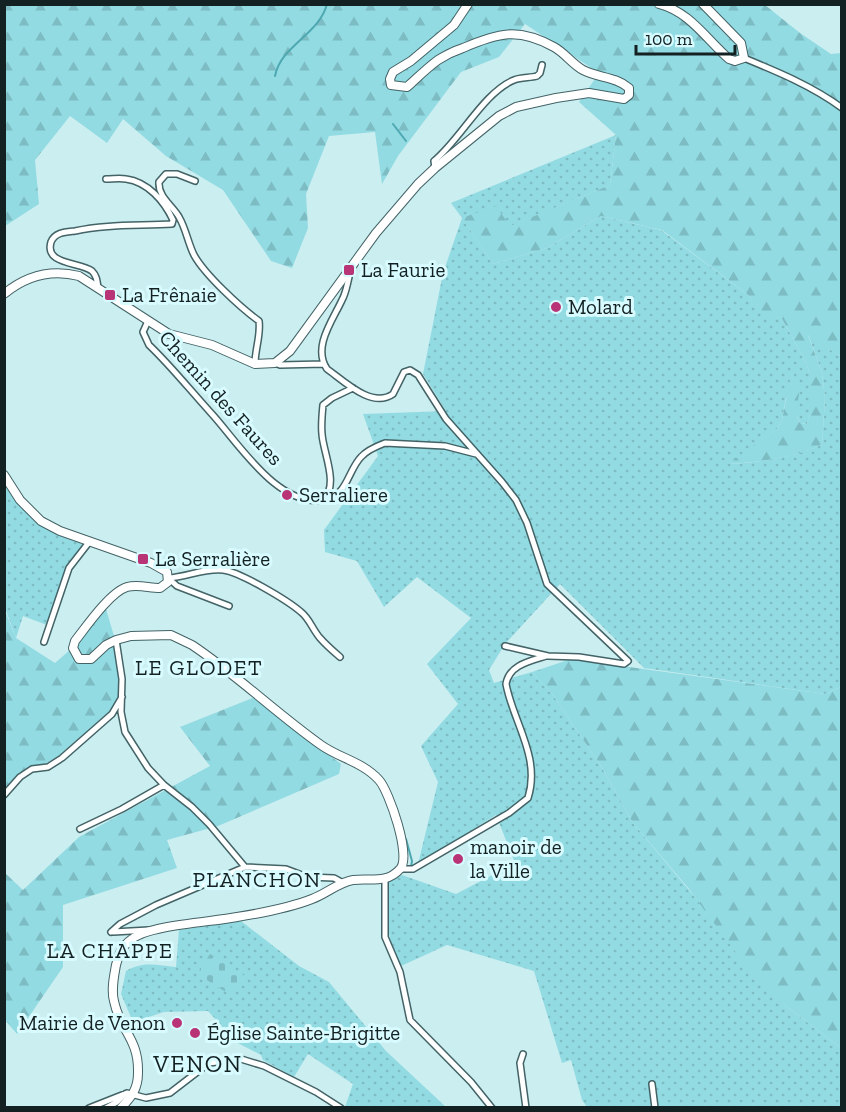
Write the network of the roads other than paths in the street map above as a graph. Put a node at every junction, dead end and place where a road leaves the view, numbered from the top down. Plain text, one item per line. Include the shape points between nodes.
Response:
1 (468, 4) edge
2 (659, 4) edge
3 (703, 4) edge
4 (744, 58) junction
5 (542, 65) dead end
6 (842, 108) edge
7 (435, 168) junction
8 (106, 179) dead end
9 (195, 181) dead end
10 (347, 273) junction
11 (98, 288) junction
12 (4, 294) edge
13 (148, 321) junction
14 (275, 363) junction
15 (255, 364) junction
16 (324, 364) junction
17 (353, 388) junction
18 (476, 454) junction
19 (4, 475) edge
20 (323, 500) junction
21 (90, 542) junction
22 (168, 578) junction
23 (229, 606) dead end
24 (116, 640) junction
25 (44, 642) dead end
26 (505, 646) dead end
27 (548, 656) junction
28 (340, 657) dead end
29 (123, 695) junction
30 (164, 785) junction
31 (4, 795) edge
32 (80, 829) dead end
33 (245, 867) junction
34 (401, 869) junction
35 (385, 879) junction
36 (343, 883) junction
37 (153, 930) junction
38 (523, 1054) dead end
39 (652, 1084) dead end
40 (130, 1094) junction
41 (89, 1107) edge
42 (106, 1107) edge
43 (121, 1107) edge
44 (341, 1107) edge
45 (492, 1107) edge
46 (526, 1107) edge
47 (655, 1107) edge

1 - 7 street via 454,25 393,72 391,85 407,87 440,59 479,40 516,34 553,46 594,75 622,82 629,88 629,95 624,99 590,93 516,107 499,116
2 - 4 street via 692,21 729,58
3 - 4 street via 741,43
4 - 6 street via 787,76
5 - 7 street via 537,76 516,78 489,98 434,161
7 - 10 street via 389,217
8 - 11 street via 127,179 145,186 157,195 173,220 172,224 57,234 50,248 53,256 89,269 97,277
9 - 15 street via 166,174 159,182 159,190 178,214 196,258 244,310 260,321
10 - 14 street via 290,351
10 - 16 street via 344,297 322,347
11 - 12 street via 79,276 44,272
11 - 13 street
13 - 15 street via 169,334 212,345
13 - 20 street, Chemin des Faures via 143,332 149,345 261,473 301,499
14 - 15 street
14 - 16 street
16 - 17 street
17 - 18 street via 372,397 389,397 404,372 410,370 418,375 446,419
17 - 20 street via 323,405 322,436 330,473 328,494
18 - 20 street via 445,446 385,443 361,457 340,492
18 - 27 street via 502,482 524,516 547,584 627,662
19 - 21 street via 20,500 41,521
21 - 22 street via 157,566 167,572
21 - 25 street via 69,568
22 - 23 street via 177,586
22 - 24 street via 160,588 139,585 116,592 75,641 74,648 79,659 91,659
22 - 28 street via 226,570 280,596 302,612 319,638
24 - 29 street
24 - 34 street via 154,634 179,638 206,654 324,747 370,771 385,789 398,827 404,861
26 - 27 street
27 - 34 street via 513,669 506,684 530,758 528,798 413,869
29 - 30 street via 125,732
29 - 31 street via 112,714 62,758 48,767 32,769
30 - 32 street
30 - 33 street via 204,819
33 - 36 street via 286,869
33 - 37 street via 156,905 111,932
34 - 35 street
35 - 36 street
35 - 45 street via 385,937 399,972 410,1020
36 - 37 street via 312,899 279,908
37 - 40 street via 132,938 122,948 113,979 113,999 138,1059 138,1079
38 - 46 street via 520,1063
39 - 47 street
40 - 41 street
40 - 42 street
40 - 43 street
40 - 44 street via 146,1098 170,1093 209,1063 241,1059 264,1066

